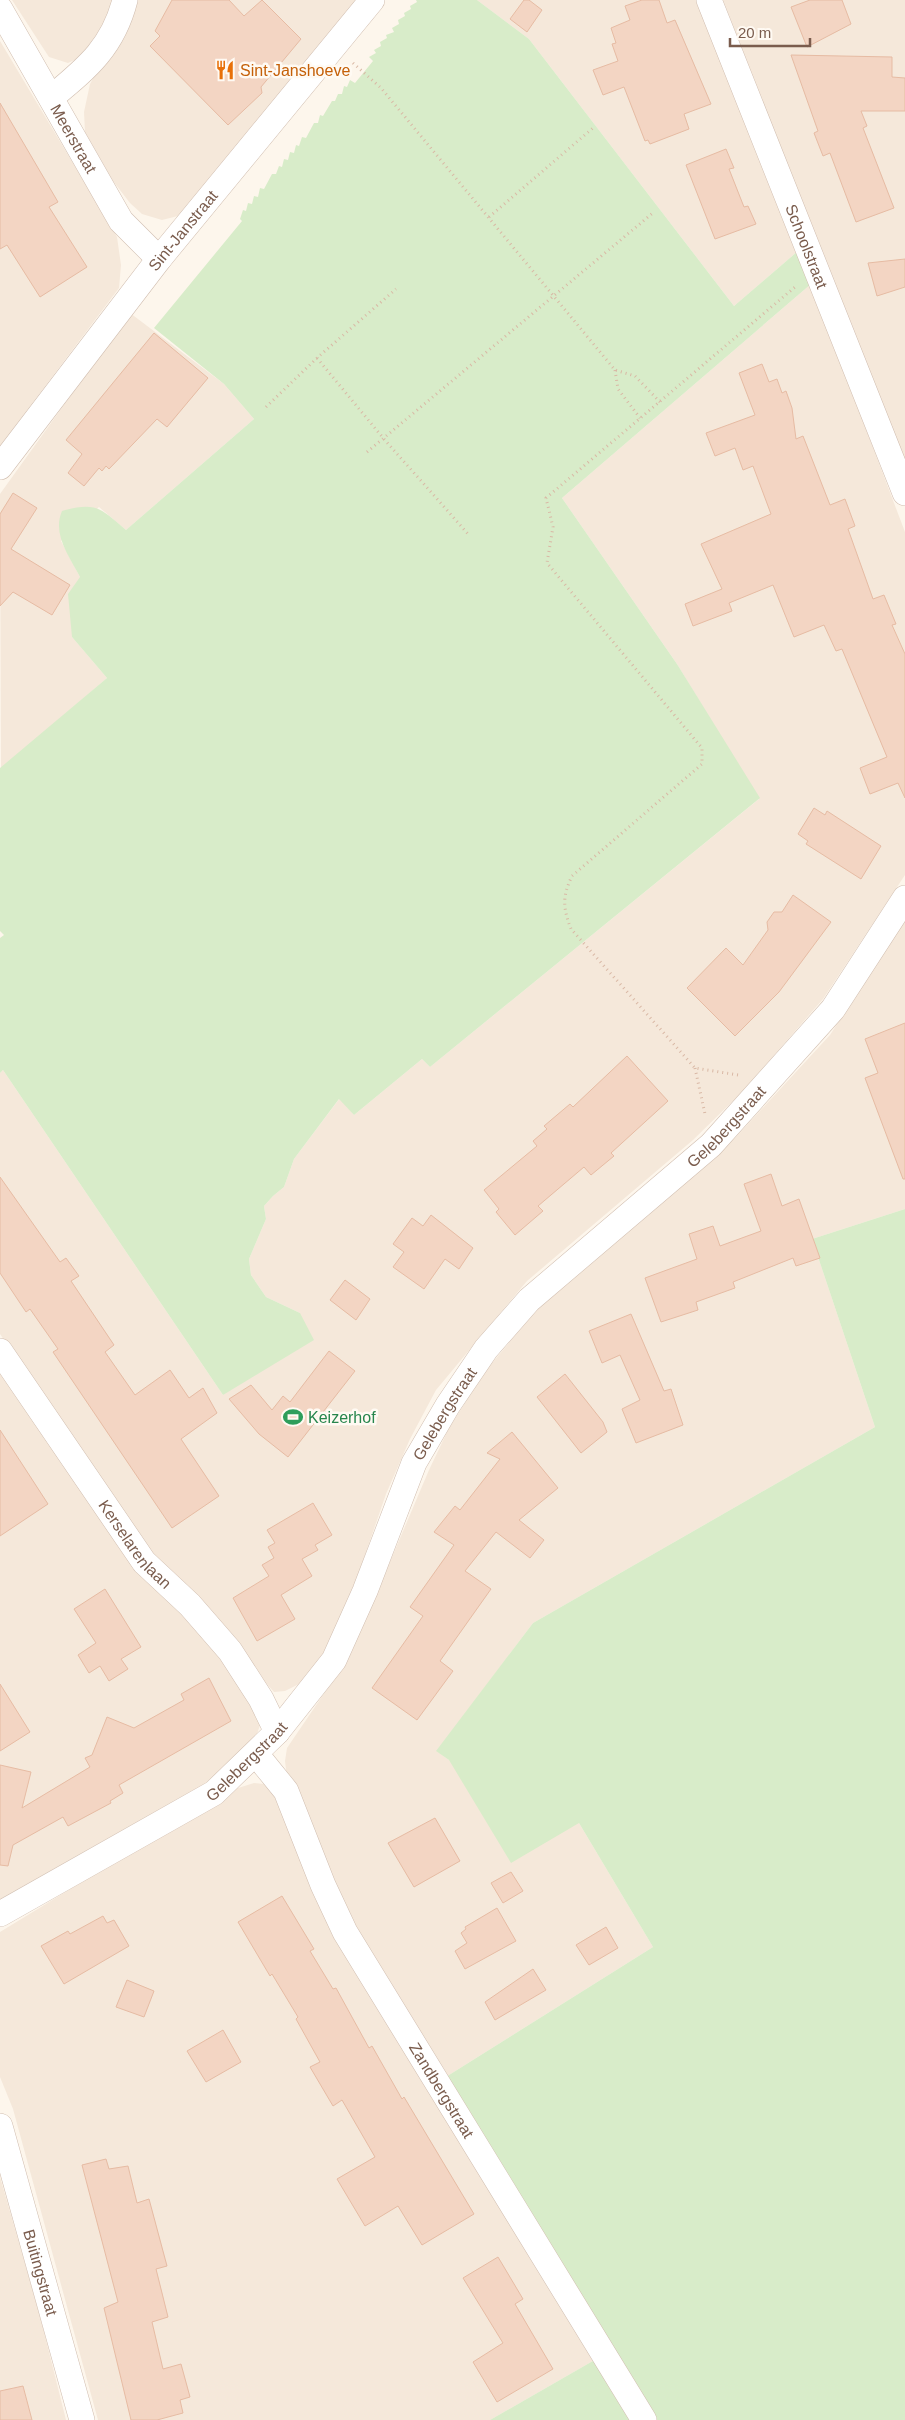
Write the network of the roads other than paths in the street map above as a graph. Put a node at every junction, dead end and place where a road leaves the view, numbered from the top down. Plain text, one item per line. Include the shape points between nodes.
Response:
1 (125, 0) edge
2 (372, 0) edge
3 (710, 0) edge
4 (0, 9) edge
5 (52, 97) junction
6 (159, 259) junction
7 (0, 467) edge
8 (905, 493) edge
9 (905, 898) edge
10 (0, 1351) edge
11 (277, 1732) junction
12 (256, 1754) junction
13 (0, 1914) edge
14 (0, 2126) edge
15 (82, 2420) edge
16 (644, 2420) edge

1 - 5 street via 119,22 90,66
2 - 6 street, Sint-Janstraat
3 - 8 street, Schoolstraat
4 - 5 street, Meerstraat
5 - 6 street, Meerstraat via 121,221
6 - 7 street, Sint-Janstraat
9 - 11 street, Gelebergstraat via 833,1009 711,1145 529,1300 486,1348 414,1464 365,1591 334,1660
10 - 11 street, Kerselarenlaan via 144,1562 190,1605 230,1651 261,1699
11 - 12 street, Gelebergstraat
12 - 13 street, Gelebergstraat via 214,1793
12 - 16 street, Zandbergstraat via 286,1791 323,1885 346,1932
14 - 15 street, Buitingstraat

